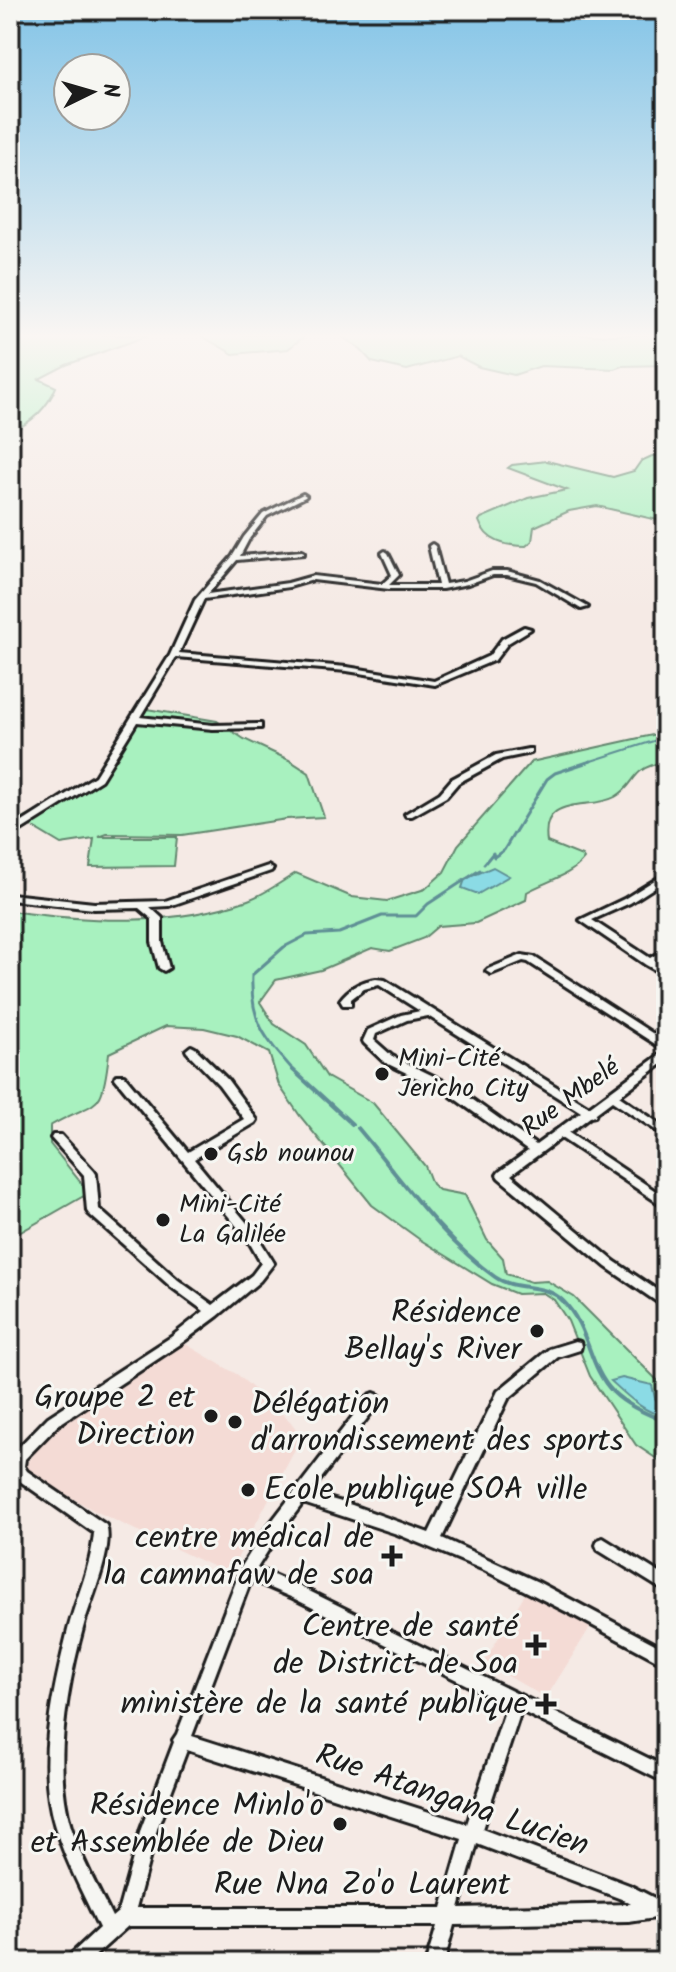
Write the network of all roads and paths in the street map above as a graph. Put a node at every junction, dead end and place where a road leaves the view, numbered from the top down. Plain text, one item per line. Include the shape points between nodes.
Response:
1 (303, 496) dead end
2 (432, 546) dead end
3 (302, 553) dead end
4 (385, 553) dead end
5 (235, 558) junction
6 (384, 586) junction
7 (442, 587) junction
8 (202, 597) junction
9 (579, 607) dead end
10 (527, 629) dead end
11 (174, 655) junction
12 (135, 719) junction
13 (258, 726) dead end
14 (528, 751) dead end
15 (409, 814) dead end
16 (10, 834) edge
17 (268, 869) dead end
18 (666, 876) edge
19 (10, 897) edge
20 (143, 906) junction
21 (666, 952) edge
22 (649, 963) junction
23 (164, 968) dead end
24 (491, 971) dead end
25 (666, 973) edge
26 (347, 1003) dead end
27 (428, 1013) junction
28 (666, 1047) edge
29 (191, 1050) dead end
30 (666, 1056) edge
31 (120, 1078) dead end
32 (612, 1096) junction
33 (591, 1113) junction
34 (666, 1133) edge
35 (563, 1134) junction
36 (57, 1138) dead end
37 (537, 1151) junction
38 (186, 1158) junction
39 (666, 1204) edge
40 (666, 1303) edge
41 (214, 1312) junction
42 (575, 1346) dead end
43 (374, 1399) dead end
44 (302, 1497) junction
45 (434, 1539) junction
46 (603, 1545) dead end
47 (247, 1571) junction
48 (666, 1585) edge
49 (666, 1658) edge
50 (516, 1702) junction
51 (181, 1740) junction
52 (666, 1775) edge
53 (472, 1834) junction
54 (661, 1911) edge
55 (125, 1917) junction
56 (446, 1917) junction
57 (109, 1930) junction
58 (75, 1962) edge
59 (435, 1962) edge

1 - 5 street via 265,515
2 - 7 street
3 - 5 street
4 - 6 street via 396,575
5 - 8 street
6 - 7 street
6 - 8 street via 321,577
7 - 9 street via 507,573 538,581
8 - 11 street
10 - 11 street via 505,641 492,658 435,683 347,669
11 - 12 street
12 - 13 street
12 - 16 street via 98,778
14 - 15 street via 499,757
17 - 20 street via 166,904
18 - 22 street via 585,920
19 - 20 street
20 - 23 street via 157,918
21 - 22 street
22 - 25 street
24 - 28 street via 531,959
26 - 27 street via 349,995 376,981
27 - 33 street
27 - 37 street via 372,1032 368,1041 388,1059 448,1088
29 - 38 street via 251,1120
30 - 32 street, Rue Mbelé
31 - 38 street
32 - 33 street, Rue Mbelé
32 - 34 street
33 - 35 street, Rue Mbelé
35 - 37 street, Rue Mbelé
35 - 39 street
36 - 41 street via 90,1174 93,1211
37 - 40 street, Rue Mbelé via 503,1175
38 - 41 street via 268,1263
41 - 57 street via 53,1421 19,1456 17,1467 101,1530 69,1657 55,1793 72,1852
42 - 45 street via 554,1353 503,1395
43 - 44 street
44 - 45 street
44 - 47 street
45 - 49 street via 488,1562
46 - 48 street
47 - 50 street
47 - 51 street
50 - 52 street
50 - 53 street
51 - 53 street, Rue Atangana Lucien
51 - 55 street
53 - 54 street, Rue Atangana Lucien via 629,1893
53 - 56 street
54 - 56 street, Rue Nna Zo'o Laurent
55 - 56 street, Rue Nna Zo'o Laurent
55 - 57 street
56 - 59 street
57 - 58 street

